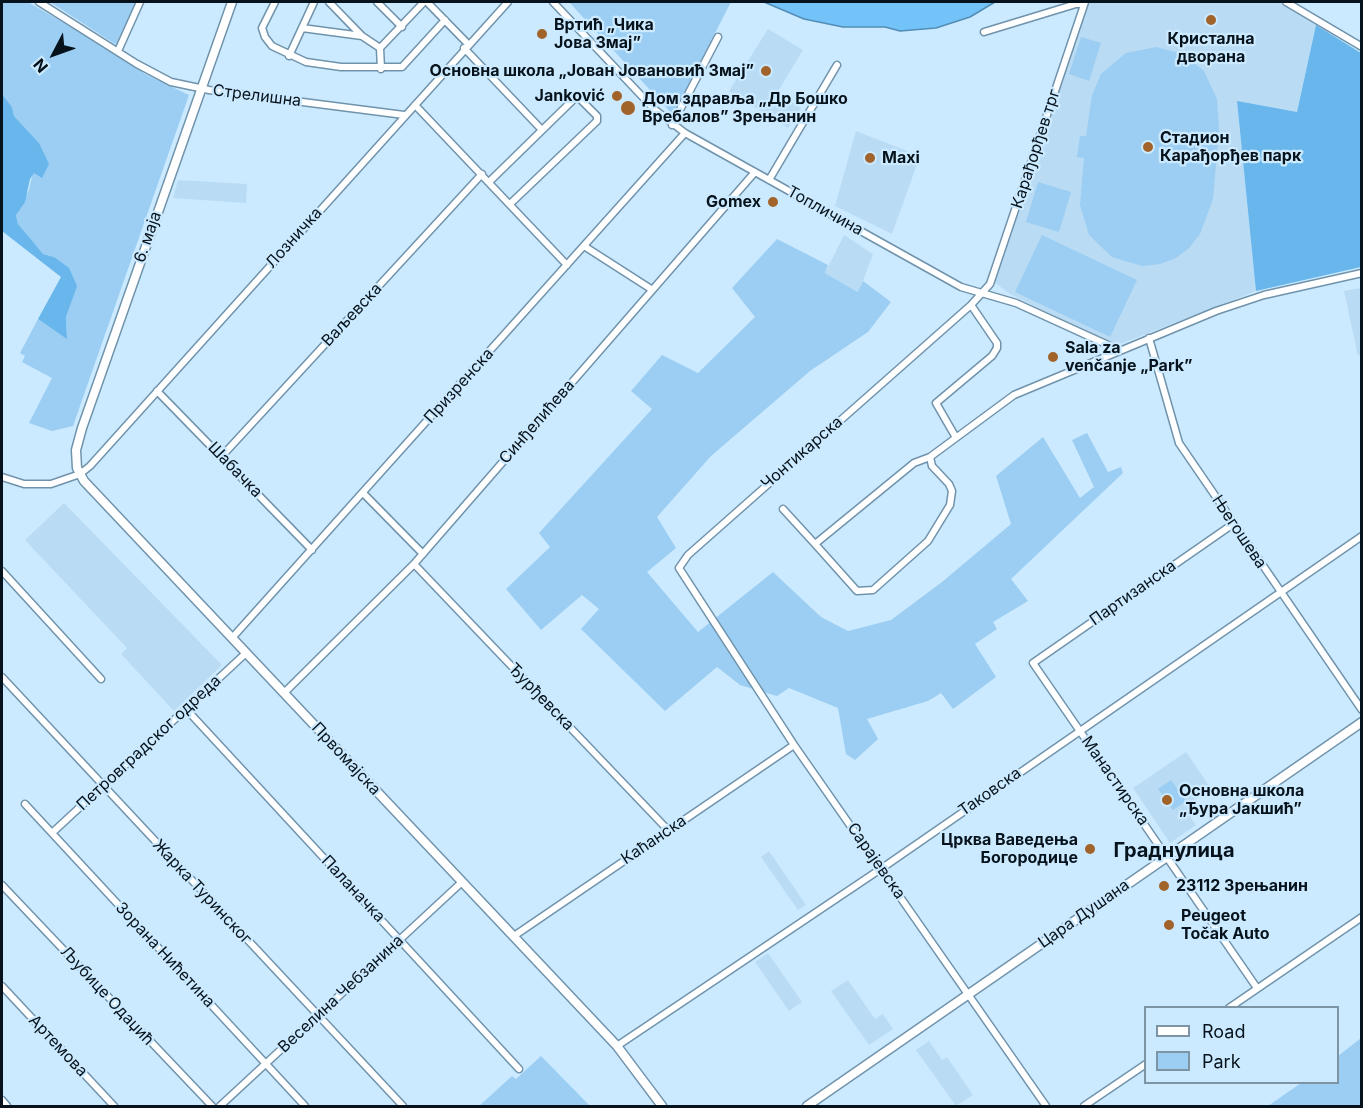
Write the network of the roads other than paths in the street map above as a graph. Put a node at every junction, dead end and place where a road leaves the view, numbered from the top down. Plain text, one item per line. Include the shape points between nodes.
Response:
1 (39, 2) edge
2 (140, 2) edge
3 (232, 2) edge
4 (275, 2) edge
5 (314, 2) edge
6 (329, 2) edge
7 (377, 2) edge
8 (426, 2) edge
9 (508, 2) edge
10 (553, 2) edge
11 (1286, 2) edge
12 (1084, 3) edge
13 (445, 20) junction
14 (402, 27) junction
15 (302, 28) junction
16 (984, 32) dead end
17 (362, 36) junction
18 (718, 37) dead end
19 (466, 46) junction
20 (1362, 47) edge
21 (380, 48) junction
22 (118, 51) junction
23 (289, 56) junction
24 (837, 65) dead end
25 (381, 69) junction
26 (200, 89) junction
27 (414, 105) junction
28 (404, 115) junction
29 (672, 124) junction
30 (542, 130) junction
31 (685, 133) junction
32 (755, 172) junction
33 (482, 174) junction
34 (769, 180) junction
35 (489, 182) junction
36 (510, 204) junction
37 (584, 246) junction
38 (567, 265) junction
39 (1362, 273) edge
40 (651, 289) junction
41 (980, 294) junction
42 (970, 304) junction
43 (1149, 338) junction
44 (1120, 350) junction
45 (157, 391) junction
46 (955, 436) junction
47 (222, 456) junction
48 (930, 457) junction
49 (80, 474) junction
50 (2, 477) edge
51 (363, 493) junction
52 (783, 509) dead end
53 (1233, 524) junction
54 (1362, 536) edge
55 (815, 544) junction
56 (312, 550) junction
57 (423, 554) junction
58 (414, 564) junction
59 (2, 571) edge
60 (1279, 591) junction
61 (708, 615) joint
62 (232, 638) junction
63 (246, 653) junction
64 (1033, 663) joint
65 (2, 677) edge
66 (101, 679) dead end
67 (284, 693) junction
68 (186, 709) junction
69 (1362, 710) edge
70 (1362, 722) edge
71 (1080, 730) junction
72 (795, 745) junction
73 (103, 786) junction
74 (25, 804) dead end
75 (668, 830) junction
76 (52, 833) junction
77 (1166, 856) junction
78 (880, 869) junction
79 (462, 882) junction
80 (2, 885) edge
81 (1362, 916) edge
82 (513, 936) junction
83 (400, 940) junction
84 (2, 986) edge
85 (1257, 988) junction
86 (968, 994) junction
87 (1232, 1006) edge
88 (318, 1016) junction
89 (617, 1046) junction
90 (266, 1064) junction
91 (1144, 1066) edge
92 (519, 1069) dead end
93 (2, 1100) edge
94 (7, 1107) edge
95 (114, 1107) edge
96 (212, 1107) edge
97 (220, 1107) edge
98 (304, 1107) edge
99 (403, 1107) edge
100 (662, 1107) edge
101 (807, 1107) edge
102 (1046, 1107) edge
103 (1084, 1107) edge

1 - 22 street, Стрелишна
2 - 22 street
3 - 26 street, 6. маја
4 - 23 street via 262,32 272,46
5 - 15 street
6 - 17 street
7 - 14 street
8 - 13 street
8 - 14 street
9 - 19 street, Лозничка
10 - 29 street, Топличина
11 - 20 street
12 - 16 street
12 - 41 street, Карађорђев трг via 995,274
13 - 19 street
13 - 25 street via 402,68
14 - 21 street
15 - 17 street
15 - 23 street
17 - 21 street
18 - 29 street
19 - 27 street, Лозничка
19 - 30 street
21 - 25 street
22 - 26 street, Стрелишна via 161,78
23 - 25 street via 306,62
24 - 34 street
26 - 28 street, Стрелишна
26 - 49 street, 6. маја via 81,428 75,455
27 - 28 street, Лозничка
27 - 33 street
28 - 45 street, Лозничка
29 - 31 street, Топличина
30 - 35 street
30 - 36 street via 575,98 597,116 597,121
31 - 32 street, Топличина
31 - 37 street, Призренска
32 - 34 street, Топличина
32 - 40 street, Синђелићева
33 - 35 street
33 - 47 street, Ваљевска
34 - 41 street, Топличина
35 - 36 street
36 - 38 street
37 - 38 street, Призренска
37 - 40 street
38 - 51 street, Призренска
39 - 43 street via 1264,295
40 - 57 street, Синђелићева
41 - 42 street, Карађорђев трг
41 - 44 street via 1016,303
42 - 46 street via 997,348 936,403
42 - 61 street, Чонтикарска via 682,560 681,573
43 - 44 street
43 - 53 street, Његошева via 1179,443
44 - 46 street via 1014,395
45 - 47 street, Шабачка
45 - 49 street, Лозничка
46 - 48 street
47 - 56 street, Шабачка
48 - 55 street via 914,463
48 - 55 street via 932,466 950,484 950,505 928,541 873,590 863,592 853,587
49 - 50 street via 63,482 36,485
49 - 62 street, Првомајска
51 - 56 street, Призренска
51 - 57 street
52 - 55 street
53 - 60 street, Његошева
53 - 64 street, Партизанска
54 - 60 street, Таковска
56 - 62 street, Призренска
57 - 58 street, Синђелићева
58 - 67 street, Синђелићева
58 - 75 street, Ђурђевска
59 - 66 street
60 - 69 street, Његошева
60 - 71 street, Таковска
61 - 72 street, Сарајевска
62 - 63 street, Првомајска
63 - 67 street, Првомајска
63 - 68 street, Петровградског одреда
64 - 71 street, Манастирска
65 - 73 street, Жарка Туринског
67 - 79 street, Првомајска
68 - 73 street, Петровградског одреда
68 - 83 street, Паланачка
70 - 77 street, Цара Душана
71 - 77 street, Манастирска
71 - 78 street, Таковска
72 - 75 street, Каћанска
72 - 78 street, Сарајевска
73 - 76 street, Петровградског одреда
73 - 88 street, Жарка Туринског
74 - 76 street, Зорана Нићетина
75 - 82 street, Каћанска
76 - 90 street, Зорана Нићетина
77 - 85 street, Манастирска
77 - 86 street, Цара Душана
78 - 86 street, Сарајевска
78 - 89 street, Таковска
79 - 82 street, Првомајска
79 - 83 street, Веселина Чебзанина
80 - 96 street, Љубице Одаџић
81 - 85 street
82 - 89 street, Првомајска
83 - 88 street, Веселина Чебзанина
83 - 92 street, Паланачка
84 - 95 street, Артемова
85 - 87 street
86 - 101 street, Цара Душана
86 - 102 street, Сарајевска
88 - 90 street, Веселина Чебзанина
88 - 99 street, Жарка Туринског
89 - 100 street, Првомајска
90 - 97 street, Веселина Чебзанина
90 - 98 street, Зорана Нићетина
91 - 103 street
93 - 94 street

